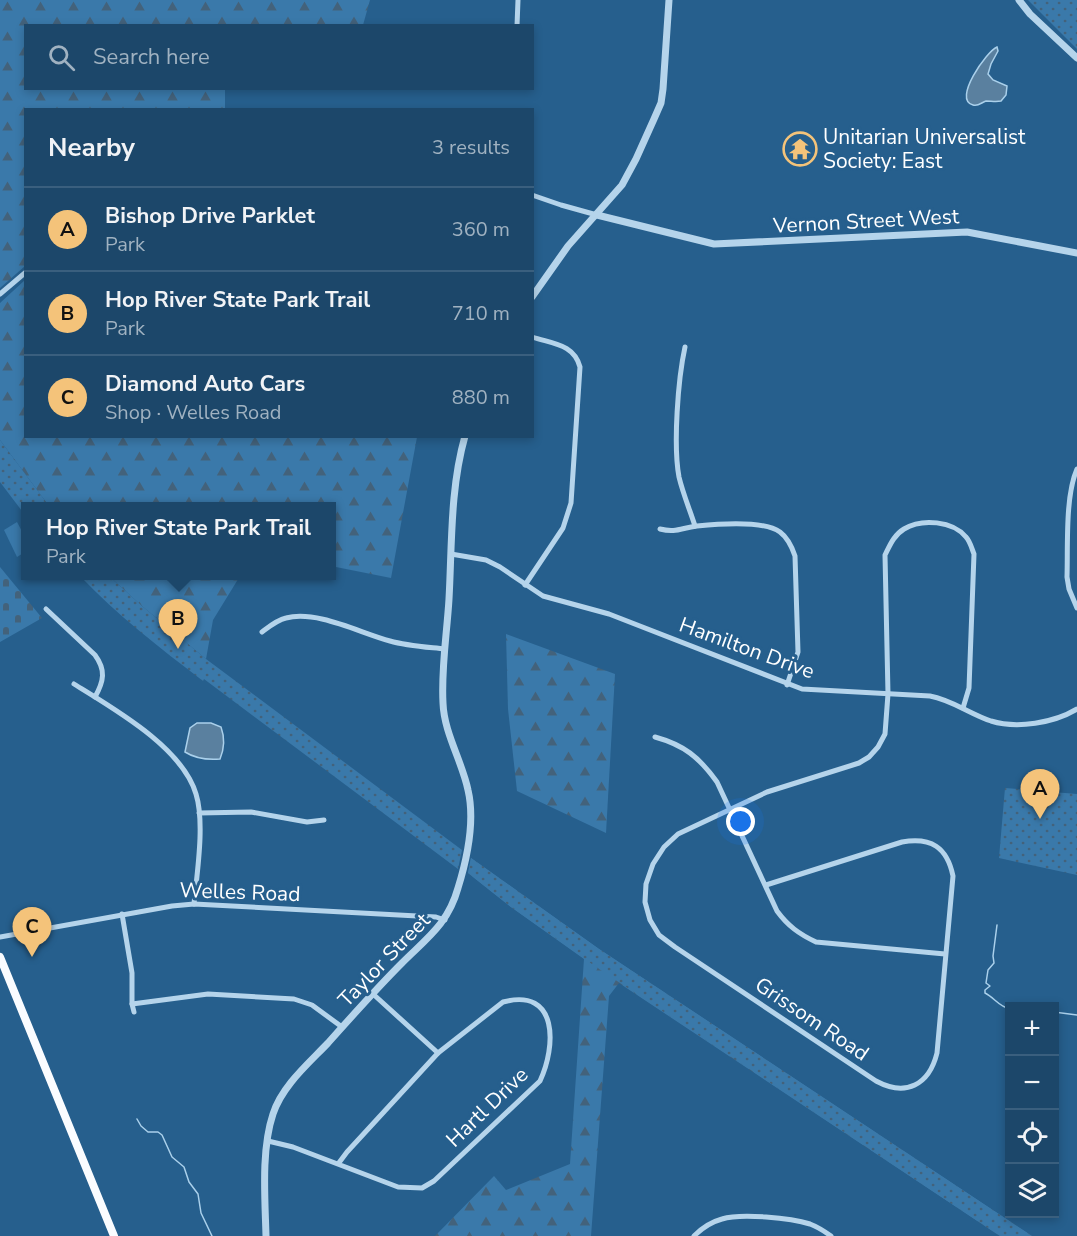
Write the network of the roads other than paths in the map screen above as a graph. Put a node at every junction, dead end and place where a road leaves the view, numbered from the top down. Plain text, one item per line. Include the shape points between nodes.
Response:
1 (518, 0) edge
2 (669, 0) edge
3 (1019, 0) edge
4 (517, 24) edge
5 (1077, 58) edge
6 (534, 196) edge
7 (597, 215) junction
8 (1077, 253) edge
9 (24, 274) edge
10 (0, 294) edge
11 (534, 295) edge
12 (534, 338) edge
13 (685, 347) dead end
14 (465, 438) edge
15 (1077, 469) edge
16 (695, 526) junction
17 (660, 529) dead end
18 (1068, 530) junction
19 (1077, 530) edge
20 (451, 554) junction
21 (525, 585) junction
22 (1077, 608) edge
23 (46, 609) dead end
24 (262, 632) dead end
25 (445, 649) junction
26 (74, 684) dead end
27 (788, 685) junction
28 (888, 694) junction
29 (95, 697) junction
30 (963, 708) junction
31 (1077, 709) edge
32 (655, 737) dead end
33 (730, 810) junction
34 (199, 813) junction
35 (324, 820) dead end
36 (766, 885) junction
37 (194, 904) junction
38 (122, 914) junction
39 (445, 920) junction
40 (0, 937) edge
41 (945, 954) junction
42 (0, 957) edge
43 (373, 994) junction
44 (132, 1004) junction
45 (134, 1012) dead end
46 (342, 1028) junction
47 (438, 1053) junction
48 (268, 1140) junction
49 (338, 1164) junction
50 (114, 1236) edge
51 (266, 1236) edge
52 (694, 1236) edge
53 (831, 1236) edge

1 - 4 street
2 - 7 street via 661,103 627,176
3 - 5 street
6 - 7 street
7 - 8 street, Vernon Street West via 698,242 725,245 967,232
7 - 11 street via 568,246
9 - 10 street
12 - 21 street via 569,349 577,356 580,368 571,503 563,528
13 - 16 street via 680,368 676,457
14 - 20 street, Taylor Street via 455,484
15 - 18 street
16 - 17 street via 672,532
16 - 27 street via 761,527 782,533 790,543 795,556 798,652
18 - 19 street
18 - 22 street via 1067,577
20 - 21 street, Hamilton Drive via 486,560
20 - 25 street, Taylor Street
21 - 27 street, Hamilton Drive via 543,596 609,614
23 - 29 street via 101,664 104,675
24 - 25 street via 273,623 296,616 334,622 391,642
25 - 39 street, Taylor Street via 442,704 470,804 459,887
26 - 29 street
27 - 28 street, Hamilton Drive via 823,692
28 - 30 street, Hamilton Drive via 936,697
28 - 30 street, Grissom Road via 885,555 892,540 904,529 921,523 951,525 967,537 974,554 969,688
28 - 33 street, Grissom Road via 885,734 869,757 767,792
29 - 34 street via 166,749 180,764 190,779
30 - 31 street, Hamilton Drive via 992,721 1011,724 1051,720
32 - 33 street via 677,743 706,766
33 - 36 street
33 - 41 street, Grissom Road via 678,834 664,847 646,884 650,920 659,935 675,948 889,1088 921,1083 933,1068
34 - 35 street via 251,812 307,822
34 - 37 street
36 - 41 street via 787,924 816,942
36 - 41 street, Grissom Road via 902,842 917,839 931,843 944,851 953,876
37 - 38 street, Welles Road
37 - 39 street, Welles Road
38 - 40 street, Welles Road
38 - 44 street via 132,973
39 - 43 street, Taylor Street
42 - 50 main road
43 - 46 street, Taylor Street
43 - 47 street
44 - 45 street
44 - 46 street via 208,994 294,999 312,1005
46 - 48 street, Taylor Street via 287,1087 272,1115
47 - 49 street, Hartl Drive
47 - 49 street, Hartl Drive via 504,1002 516,998 541,1006 549,1019 546,1069 540,1081 434,1181 422,1188 398,1187
48 - 49 street, Hartl Drive
48 - 51 street, Taylor Street
52 - 53 street via 719,1219 734,1216 811,1224

